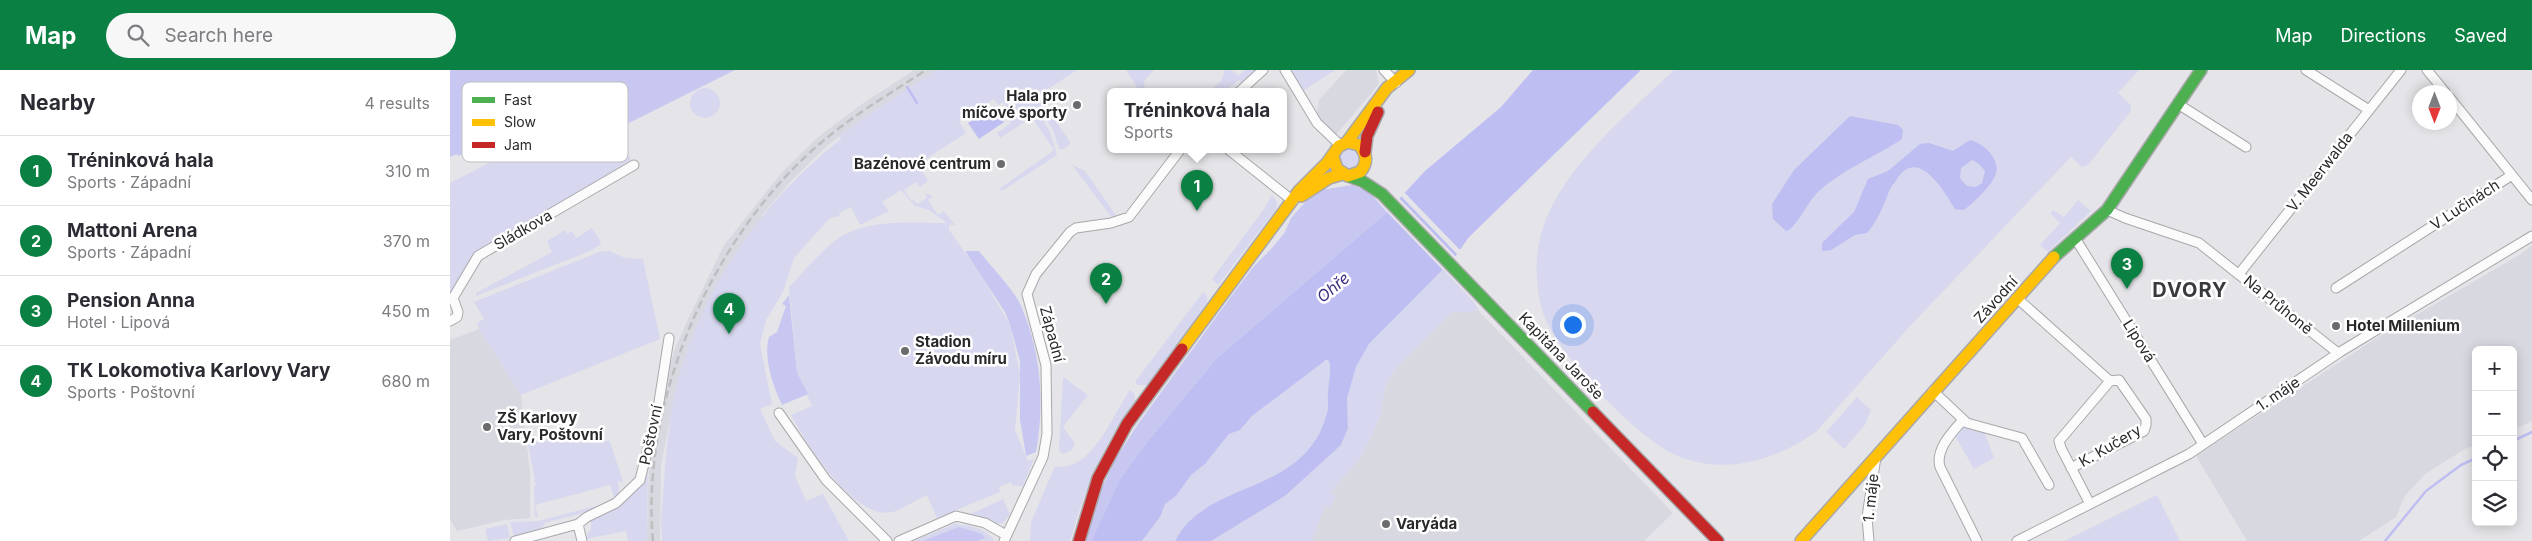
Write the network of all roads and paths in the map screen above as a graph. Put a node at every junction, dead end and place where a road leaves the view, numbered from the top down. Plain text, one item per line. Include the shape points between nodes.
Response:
1 (1263, 70) edge
2 (1285, 70) edge
3 (1384, 70) edge
4 (1409, 70) edge
5 (2201, 70) edge
6 (2306, 70) edge
7 (2401, 70) edge
8 (2427, 70) edge
9 (1396, 83) junction
10 (2439, 85) edge
11 (1243, 88) edge
12 (2178, 104) junction
13 (2457, 107) edge
14 (2369, 110) junction
15 (1343, 144) junction
16 (2246, 147) dead end
17 (1178, 153) edge
18 (1233, 153) edge
19 (1333, 156) junction
20 (1366, 157) junction
21 (634, 165) dead end
22 (1345, 175) junction
23 (2512, 175) junction
24 (1382, 194) junction
25 (2532, 200) edge
26 (1293, 201) junction
27 (2107, 210) junction
28 (2532, 236) edge
29 (2075, 238) junction
30 (2239, 274) junction
31 (2336, 288) dead end
32 (2018, 299) junction
33 (450, 321) edge
34 (669, 338) dead end
35 (2338, 353) junction
36 (2110, 381) junction
37 (1933, 391) junction
38 (779, 413) dead end
39 (1963, 420) junction
40 (2203, 444) junction
41 (1876, 456) junction
42 (2071, 468) junction
43 (2049, 485) dead end
44 (2090, 504) junction
45 (578, 524) junction
46 (1005, 539) edge
47 (1078, 539) edge
48 (515, 541) edge
49 (582, 541) edge
50 (887, 541) edge
51 (899, 541) edge
52 (1718, 541) edge
53 (1801, 541) edge
54 (1868, 541) edge
55 (1977, 541) edge
56 (2017, 541) edge

1 - 11 street
2 - 15 street via 1317,123
3 - 9 street
4 - 9 street
5 - 12 street, Závodní
6 - 14 street
7 - 14 street, V. Meerwalda
8 - 10 street
9 - 15 street via 1387,88
9 - 20 street via 1370,126 1365,142
12 - 16 street
12 - 27 street, Závodní
13 - 23 street, V Lučinách
14 - 30 street, V. Meerwalda
15 - 19 street
15 - 20 street via 1358,144
17 - 46 street, Západní via 1129,217 1070,232 1030,284 1027,298 1046,365 1048,434 1043,458
18 - 26 street
19 - 22 street via 1335,167
19 - 26 street
20 - 22 street via 1360,172
20 - 24 street, Kapitána Jaroše
21 - 33 street, Sládkova via 478,256 453,298 458,312 457,317
22 - 24 street, Kapitána Jaroše
22 - 26 street via 1329,178
23 - 25 street
23 - 31 street, V Lučinách
24 - 52 street, Kapitána Jaroše
26 - 47 street via 1127,424 1098,478
27 - 29 street, Závodní
27 - 30 street, Na Průhoně via 2199,243
28 - 35 street, 1. máje
29 - 32 street, Závodní
29 - 40 street, Lipová
30 - 35 street, Na Průhoně
32 - 36 street, K. Kučery
32 - 37 street, Závodní
34 - 45 street, Poštovní via 642,477 616,503
35 - 40 street, 1. máje
36 - 42 street, K. Kučery via 2059,441
36 - 42 street, K. Kučery via 2115,379 2123,383 2146,419 2144,431
37 - 39 street
37 - 41 street, Závodní
38 - 50 street via 826,480
39 - 43 street via 1967,424 2022,438
39 - 55 street via 1951,433 1938,458
40 - 44 street, 1. máje
41 - 53 street, Závodní
41 - 54 street, 1. máje via 1867,517
42 - 44 street, K. Kučery
44 - 56 street, 1. máje
45 - 48 street, Poštovní
45 - 49 street
46 - 51 street, Západní via 985,523 956,516

